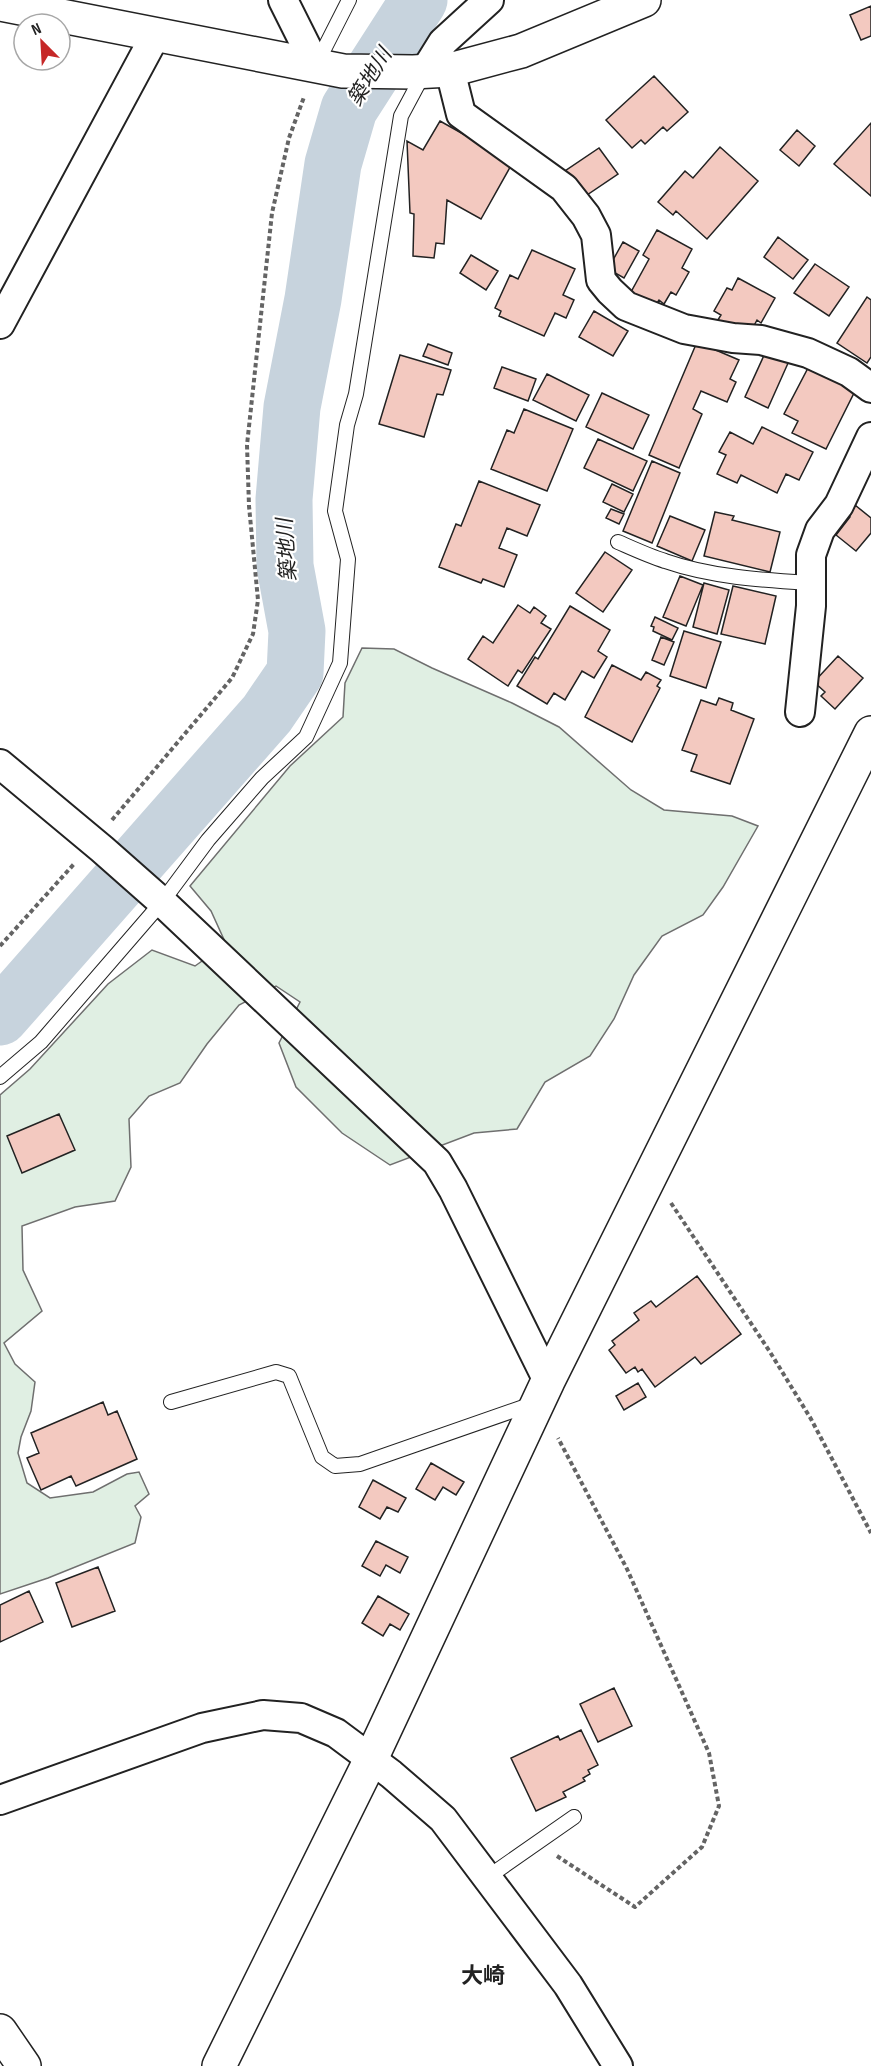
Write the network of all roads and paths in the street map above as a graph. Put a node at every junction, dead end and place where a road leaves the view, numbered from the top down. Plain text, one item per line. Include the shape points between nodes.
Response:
1 (283, 0) edge
2 (349, 0) edge
3 (489, 0) edge
4 (644, 0) edge
5 (0, 4) edge
6 (155, 36) junction
7 (316, 66) junction
8 (430, 71) junction
9 (0, 324) edge
10 (871, 388) edge
11 (871, 436) edge
12 (618, 542) dead end
13 (810, 583) junction
14 (800, 712) dead end
15 (871, 733) edge
16 (0, 764) edge
17 (98, 845) junction
18 (160, 900) junction
19 (0, 946) edge
20 (0, 1077) edge
21 (643, 1191) junction
22 (543, 1392) junction
23 (171, 1402) dead end
24 (871, 1533) edge
25 (371, 1759) junction
26 (0, 1800) edge
27 (574, 1816) dead end
28 (536, 1843) junction
29 (488, 1877) junction
30 (0, 2031) edge
31 (24, 2066) edge
32 (219, 2066) edge
33 (618, 2066) edge

1 - 7 street
2 - 7 lane
3 - 8 street via 443,42
4 - 8 street via 521,51
5 - 6 street
6 - 7 street
6 - 9 street
7 - 8 street via 343,71
7 - 17 path via 289,138 272,213 247,445 258,600 253,634 232,678
8 - 10 street via 461,114 564,188 596,235 601,280 626,306 684,329 761,340 808,353 849,372
8 - 18 lane via 401,116 356,394 347,425 335,512 348,559 340,663 306,737 262,778
11 - 13 street via 838,505 820,530 811,555
12 - 13 lane via 667,562 747,579
13 - 14 street
15 - 21 street
16 - 17 street
17 - 18 street
17 - 19 path
18 - 20 lane via 40,1042
18 - 22 street via 437,1162 453,1189
21 - 22 street
21 - 24 path via 670,1200 811,1419
22 - 23 lane via 360,1464 335,1466 322,1457 289,1376 276,1372
22 - 25 street
22 - 28 path via 709,1753 719,1806 702,1847 635,1907
25 - 26 street via 336,1733 301,1718 263,1715 202,1728
25 - 29 street via 443,1819
25 - 32 street
27 - 28 lane
28 - 29 lane
29 - 33 street via 568,1985
30 - 31 street

